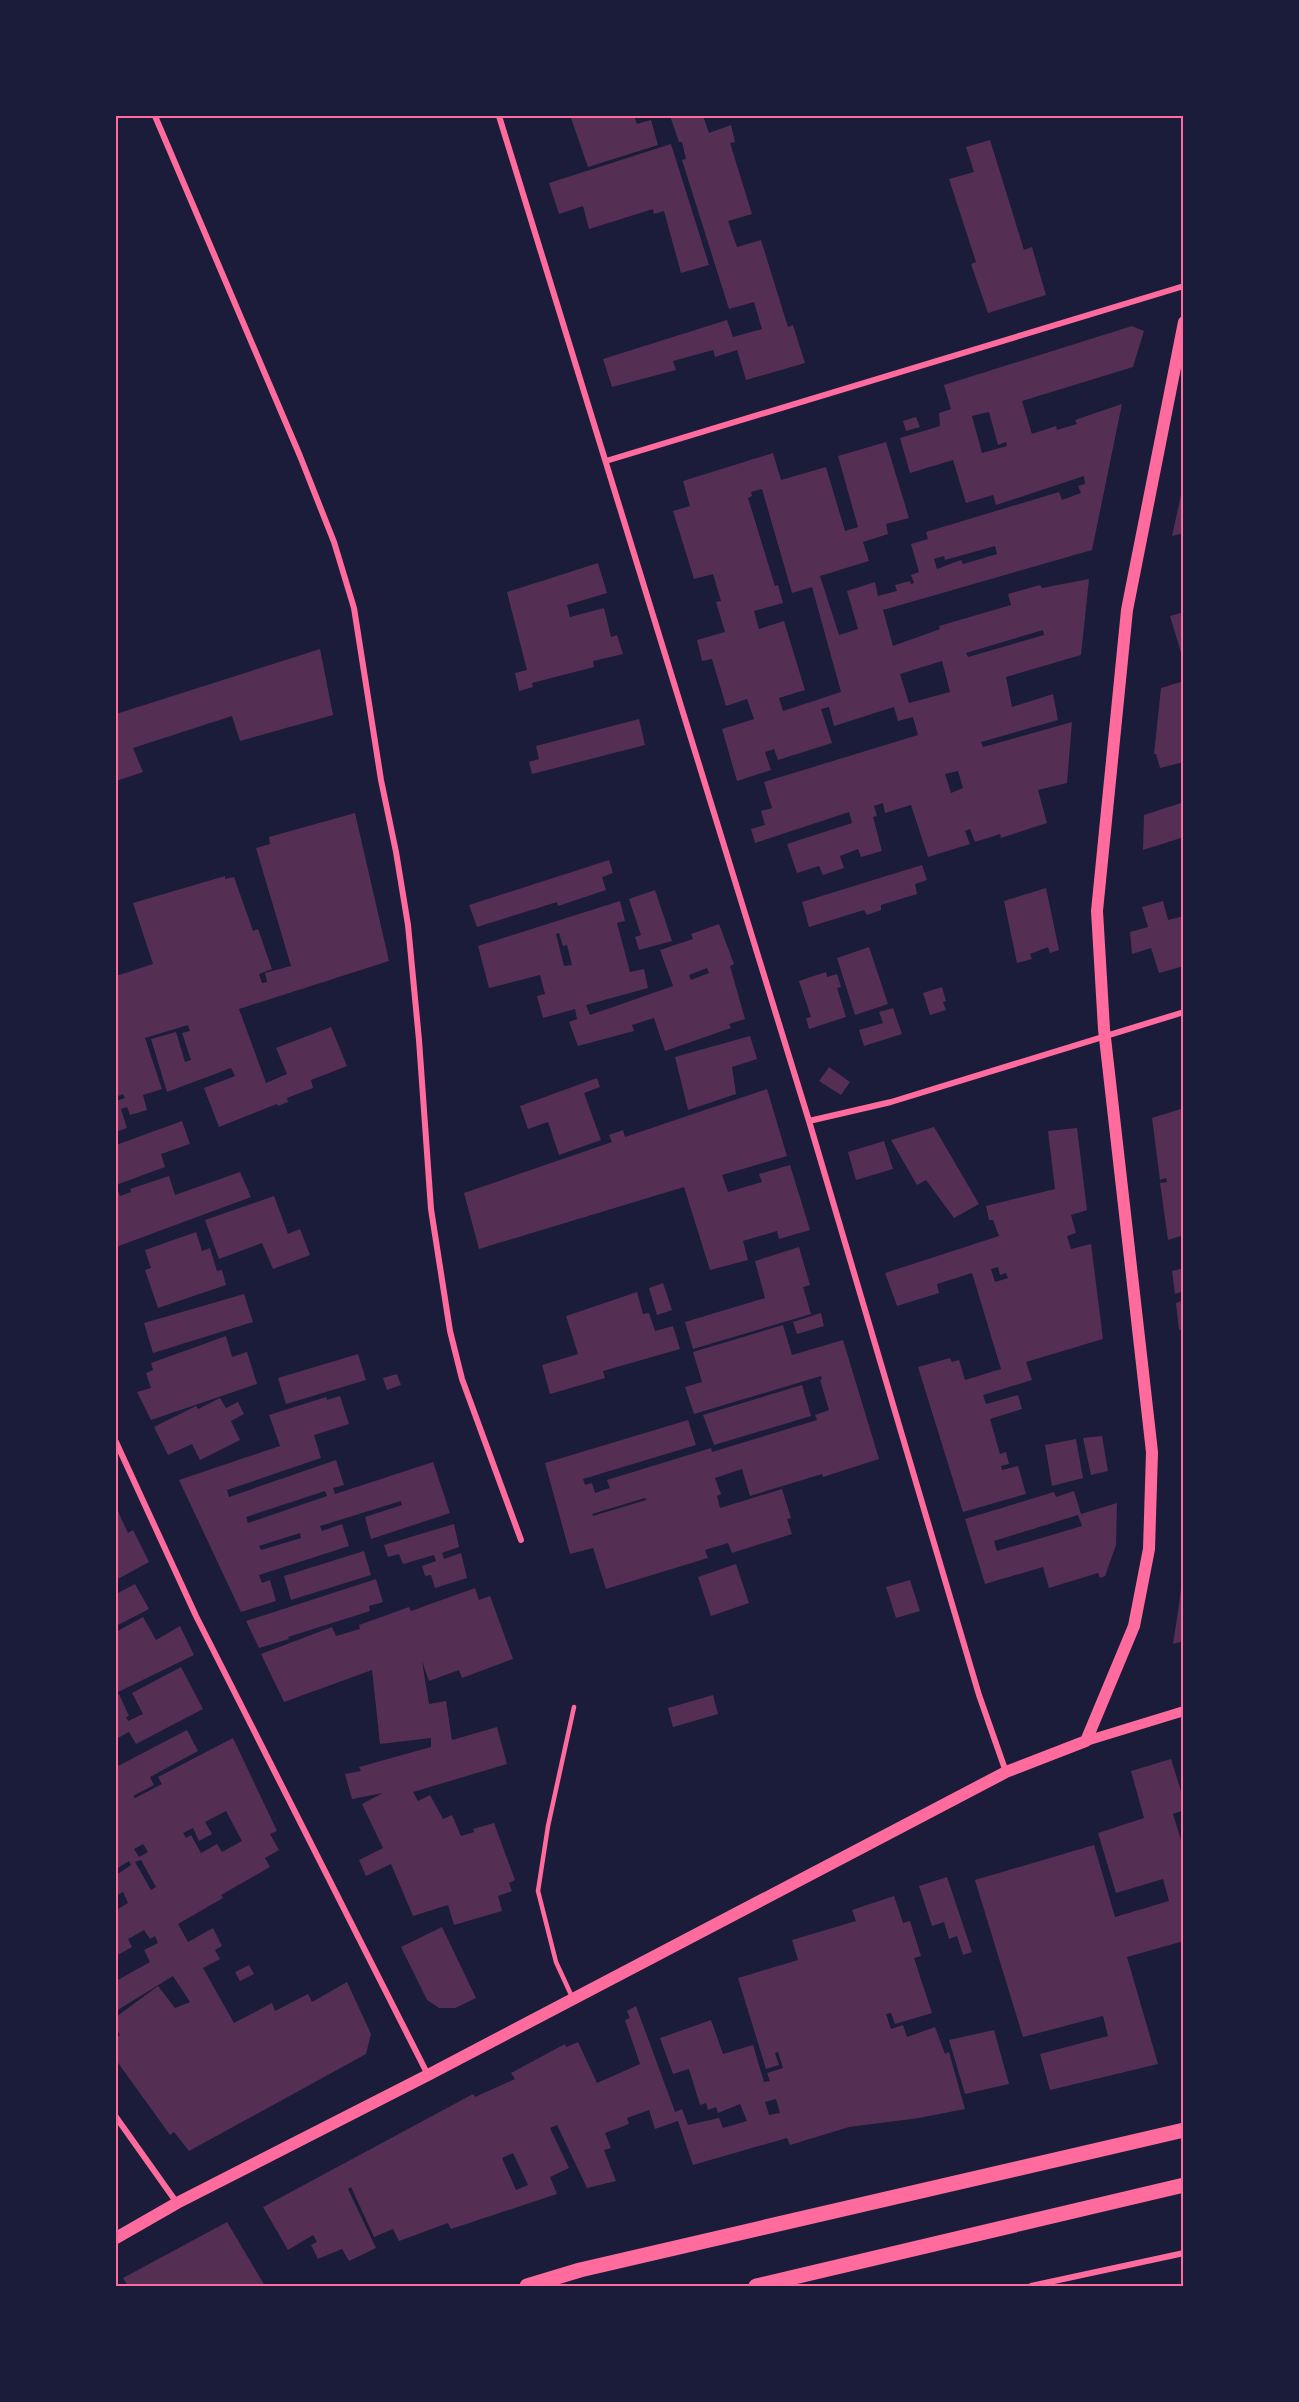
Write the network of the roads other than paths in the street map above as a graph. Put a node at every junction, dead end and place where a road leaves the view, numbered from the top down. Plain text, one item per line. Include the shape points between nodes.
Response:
1 (155, 116) edge
2 (499, 116) edge
3 (1184, 286) edge
4 (1184, 322) edge
5 (606, 461) junction
6 (1184, 1012) edge
7 (1104, 1037) junction
8 (809, 1121) junction
9 (116, 1442) edge
10 (521, 1540) dead end
11 (574, 1707) dead end
12 (1184, 1711) edge
13 (1086, 1741) junction
14 (1006, 1772) junction
15 (573, 1998) junction
16 (428, 2075) junction
17 (116, 2117) edge
18 (1184, 2130) edge
19 (1184, 2185) edge
20 (177, 2203) junction
21 (116, 2238) edge
22 (1184, 2253) edge
23 (527, 2286) edge
24 (756, 2286) edge
25 (1031, 2286) edge

1 - 10 street via 300,456 334,542 354,608 408,925 431,1209 450,1331 462,1379
2 - 5 street
3 - 5 street
4 - 7 main road via 1127,610 1097,912
5 - 8 street
6 - 7 street
7 - 8 street via 891,1102
7 - 13 main road via 1152,1452 1149,1549 1134,1626
8 - 14 street via 979,1695
9 - 16 street via 196,1616
11 - 15 lane via 538,1891 556,1962
12 - 13 street
13 - 14 main road
14 - 15 main road
15 - 16 main road
16 - 20 main road
17 - 20 street
18 - 23 main road via 580,2270
19 - 24 main road
20 - 21 main road
22 - 25 street

